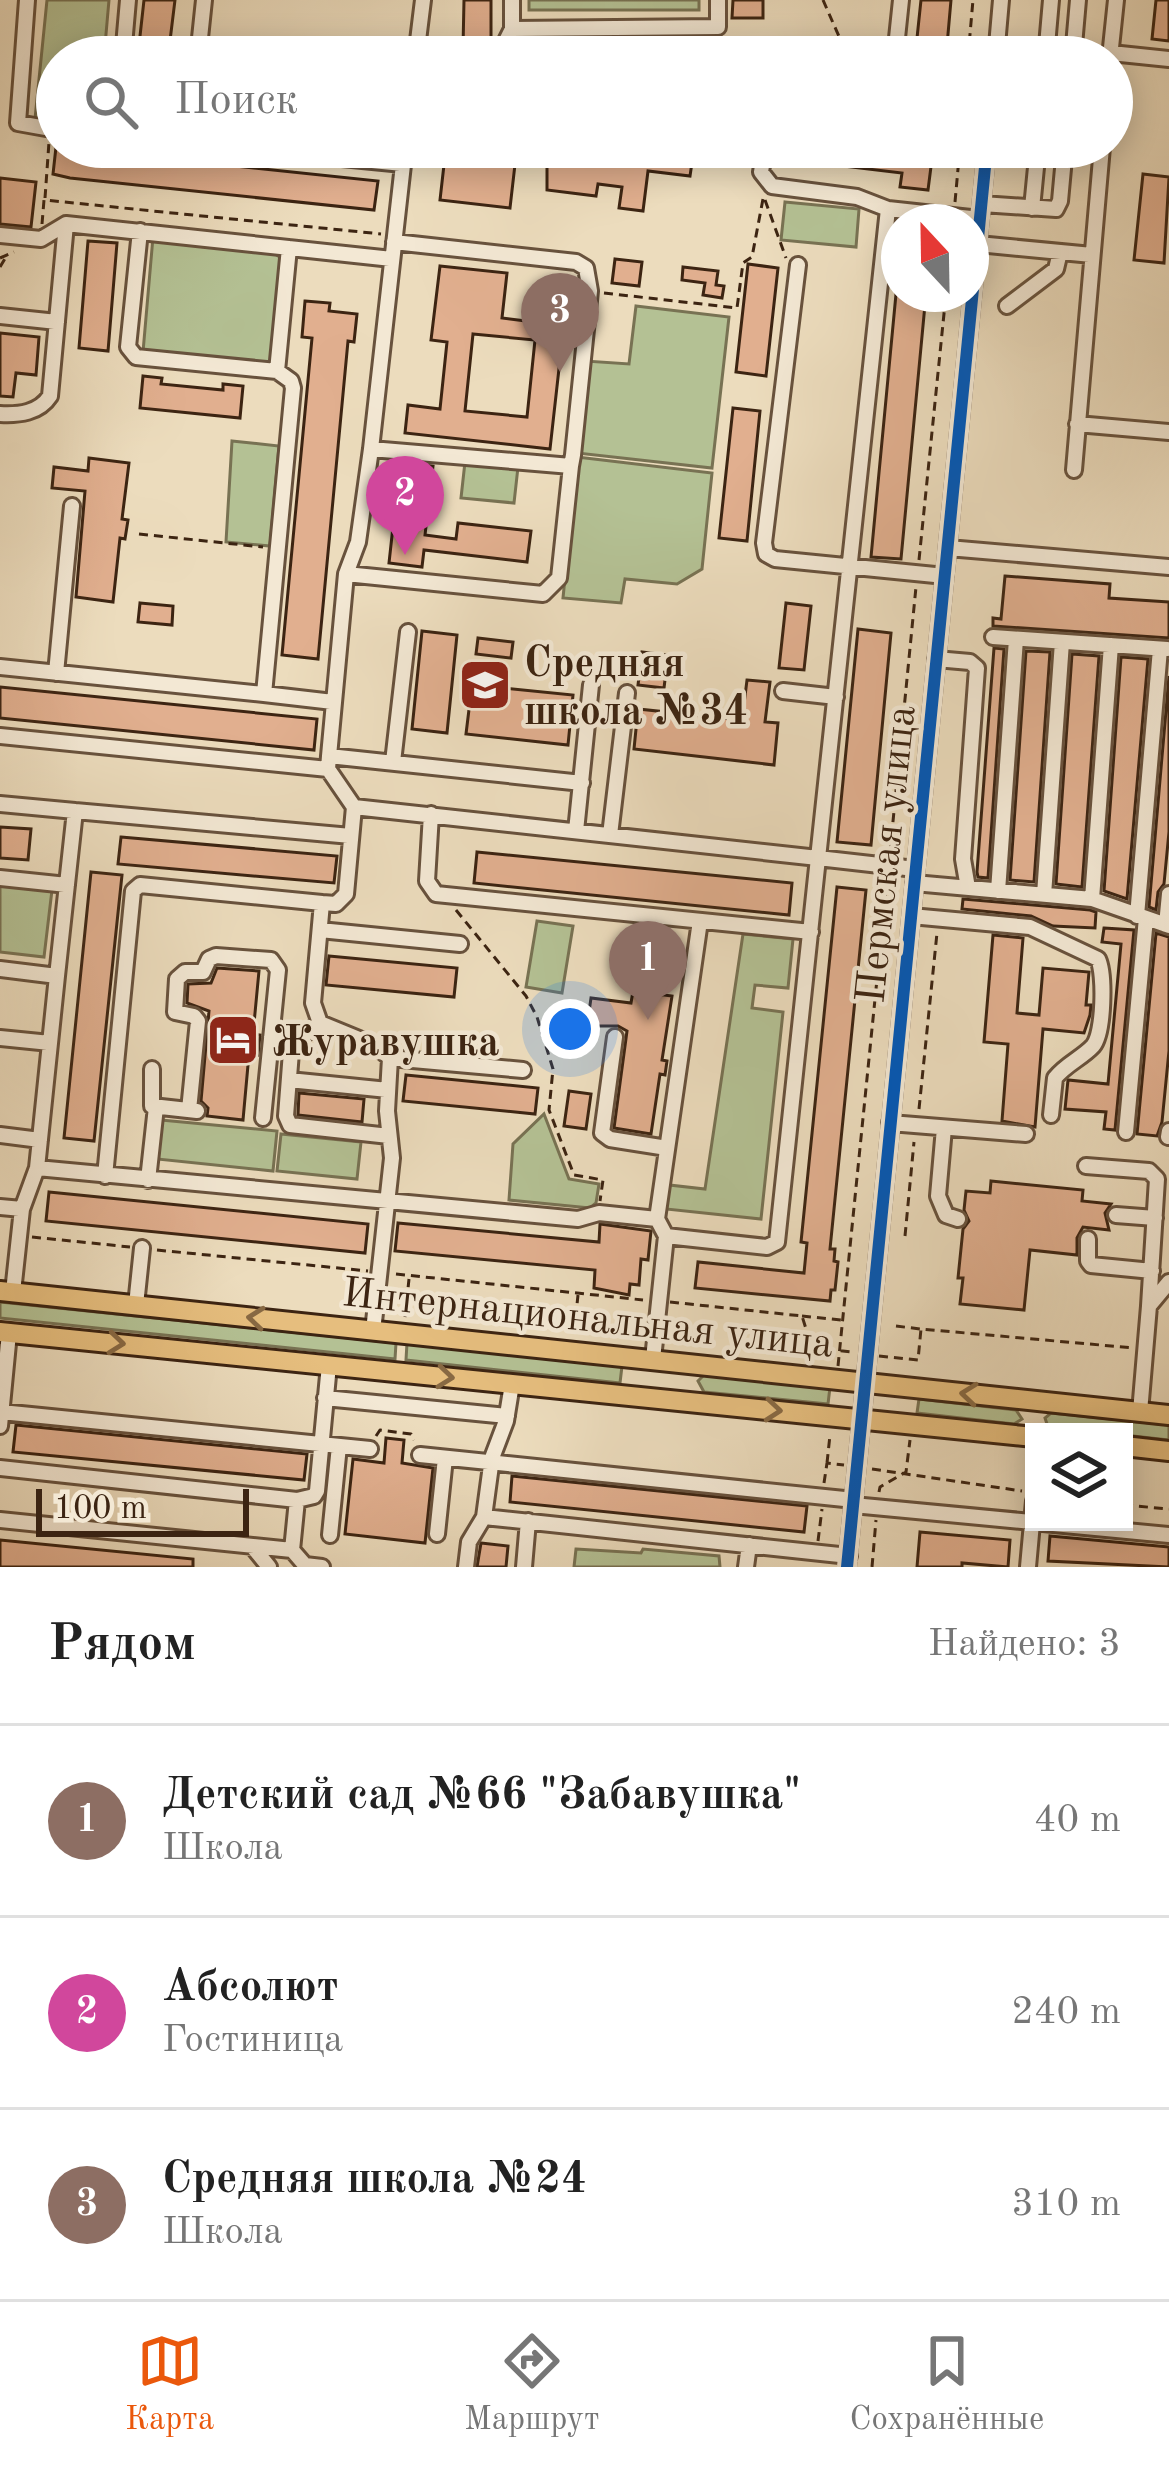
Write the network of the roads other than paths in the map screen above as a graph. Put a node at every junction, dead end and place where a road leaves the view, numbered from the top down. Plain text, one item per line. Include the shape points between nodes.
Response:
1 (27, 0) edge
2 (128, 0) edge
3 (204, 0) edge
4 (423, 0) edge
5 (512, 0) edge
6 (718, 0) edge
7 (901, 0) edge
8 (1001, 0) edge
9 (1051, 0) edge
10 (1078, 0) edge
11 (1116, 0) edge
12 (512, 28) junction
13 (125, 36) edge
14 (200, 36) edge
15 (419, 36) edge
16 (508, 36) edge
17 (897, 36) edge
18 (997, 36) edge
19 (1048, 36) edge
20 (1075, 36) edge
21 (1113, 36) edge
22 (1133, 57) edge
23 (1169, 59) edge
24 (36, 126) edge
25 (404, 168) edge
26 (762, 168) edge
27 (985, 168) edge
28 (1036, 168) edge
29 (1062, 168) edge
30 (1100, 168) edge
31 (982, 204) edge
32 (881, 207) edge
33 (1032, 208) junction
34 (989, 211) edge
35 (66, 224) junction
36 (140, 231) junction
37 (0, 235) edge
38 (395, 239) junction
39 (989, 245) edge
40 (289, 248) junction
41 (1060, 252) junction
42 (1092, 255) junction
43 (392, 259) junction
44 (798, 265) road end
45 (881, 267) edge
46 (1007, 305) dead end
47 (971, 312) edge
48 (0, 316) edge
49 (57, 322) junction
50 (277, 371) junction
51 (0, 414) edge
52 (1077, 424) junction
53 (1169, 432) edge
54 (371, 449) junction
55 (571, 466) junction
56 (1073, 470) dead end
57 (72, 506) dead end
58 (947, 548) junction
59 (850, 567) junction
60 (1169, 567) edge
61 (346, 574) junction
62 (945, 576) junction
63 (408, 632) dead end
64 (993, 637) dead end
65 (1016, 638) junction
66 (1062, 642) junction
67 (1111, 645) junction
68 (1164, 649) edge
69 (936, 659) junction
70 (0, 668) edge
71 (56, 673) junction
72 (591, 685) dead end
73 (783, 691) dead end
74 (628, 692) dead end
75 (264, 694) junction
76 (836, 697) junction
77 (333, 702) junction
78 (0, 736) edge
79 (328, 762) junction
80 (394, 763) junction
81 (582, 783) junction
82 (0, 804) edge
83 (354, 807) junction
84 (75, 812) junction
85 (431, 814) junction
86 (576, 831) junction
87 (610, 835) junction
88 (351, 836) junction
89 (818, 858) junction
90 (915, 876) junction
91 (0, 878) edge
92 (67, 885) junction
93 (968, 888) junction
94 (998, 891) junction
95 (1169, 893) edge
96 (1044, 895) junction
97 (1093, 899) junction
98 (322, 903) junction
99 (910, 916) junction
100 (1142, 917) junction
101 (700, 921) junction
102 (1167, 926) edge
103 (320, 930) junction
104 (811, 932) junction
105 (460, 944) dead end
106 (0, 969) edge
107 (57, 976) junction
108 (320, 1023) junction
109 (271, 1037) junction
110 (615, 1037) dead end
111 (0, 1038) edge
112 (292, 1039) junction
113 (50, 1043) junction
114 (390, 1058) junction
115 (152, 1069) dead end
116 (523, 1070) dead end
117 (289, 1080) junction
118 (388, 1090) junction
119 (156, 1107) junction
120 (1051, 1115) dead end
121 (263, 1118) dead end
122 (890, 1123) junction
123 (944, 1128) junction
124 (1126, 1132) dead end
125 (1026, 1134) dead end
126 (0, 1136) edge
127 (389, 1136) junction
128 (40, 1140) junction
129 (667, 1148) junction
130 (1086, 1166) dead end
131 (37, 1168) junction
132 (105, 1176) junction
133 (148, 1180) junction
134 (387, 1203) junction
135 (0, 1207) edge
136 (22, 1209) junction
137 (1116, 1215) dead end
138 (1155, 1218) junction
139 (657, 1219) junction
140 (958, 1219) dead end
141 (666, 1237) junction
142 (1088, 1239) dead end
143 (142, 1248) road end
144 (1151, 1271) junction
145 (1169, 1282) edge
146 (6, 1291) edge
147 (136, 1305) junction
148 (1149, 1306) junction
149 (373, 1331) junction
150 (5, 1332) edge
151 (653, 1359) junction
152 (689, 1363) junction
153 (329, 1365) junction
154 (866, 1381) junction
155 (512, 1384) junction
156 (326, 1398) junction
157 (1036, 1401) junction
158 (685, 1402) junction
159 (1, 1409) edge
160 (1140, 1412) junction
161 (1169, 1414) edge
162 (507, 1417) junction
163 (862, 1419) junction
164 (1034, 1423) edge
165 (0, 1426) edge
166 (1025, 1436) edge
167 (321, 1444) junction
168 (372, 1444) road end
169 (339, 1446) junction
170 (1133, 1447) edge
171 (418, 1449) road end
172 (1169, 1451) edge
173 (445, 1458) junction
174 (491, 1462) junction
175 (0, 1468) edge
176 (297, 1500) junction
177 (854, 1503) junction
178 (484, 1517) junction
179 (0, 1520) edge
180 (1025, 1521) edge
181 (528, 1522) junction
182 (1031, 1531) edge
183 (1133, 1531) edge
184 (437, 1534) dead end
185 (1169, 1534) edge
186 (329, 1535) dead end
187 (748, 1545) junction
188 (252, 1546) junction
189 (292, 1550) junction
190 (848, 1561) edge
191 (304, 1566) edge
192 (269, 1567) edge
193 (322, 1567) edge
194 (466, 1567) edge
195 (524, 1567) edge
196 (746, 1567) edge
197 (1028, 1567) edge

1 - 24 street via 16,113 18,123
2 - 13 street
3 - 14 street
4 - 15 street
5 - 12 street
6 - 12 street via 718,27
7 - 17 street
8 - 18 street
9 - 19 street
10 - 20 street
11 - 21 street
12 - 16 street
22 - 23 street
25 - 38 street
26 - 32 street via 772,186
27 - 31 street, Пермская улица
28 - 33 street
29 - 33 street via 1058,205
30 - 42 street
33 - 34 street
35 - 36 street
35 - 37 street via 41,239
35 - 49 street
36 - 40 street
36 - 50 street via 130,353
38 - 43 street
38 - 55 street via 586,268
39 - 41 street
40 - 43 street
40 - 50 street
41 - 42 street
41 - 46 street via 1056,269
42 - 52 street
43 - 54 street
44 - 59 street via 766,554
45 - 59 street
47 - 58 street, Пермская улица
48 - 49 street
49 - 51 street via 47,401 23,414
50 - 75 street via 293,388
52 - 53 street
52 - 56 street
54 - 55 street
54 - 61 street
55 - 61 street via 559,578 543,594
57 - 71 street
58 - 60 street
58 - 62 street, Пермская улица
59 - 62 street
59 - 76 street
61 - 77 street
62 - 69 street, Пермская улица
63 - 80 street
64 - 65 street
65 - 66 street
65 - 94 street
66 - 67 street
66 - 96 street
67 - 68 street
67 - 97 street
68 - 100 street
69 - 90 street, Пермская улица
69 - 93 street via 977,668 963,859
70 - 71 street
71 - 75 street
72 - 81 street
73 - 76 street
74 - 87 street
75 - 77 street
76 - 89 street
77 - 79 street
78 - 79 street
79 - 80 street
79 - 83 street
80 - 81 street
81 - 86 street
82 - 84 street
83 - 85 street
83 - 88 street
84 - 88 street
84 - 92 street
85 - 86 street
85 - 101 street via 427,881 443,895
86 - 87 street
87 - 89 street
88 - 98 street via 346,894 337,904
89 - 90 street
89 - 104 street
90 - 93 street
90 - 99 street, Пермская улица
91 - 92 street
92 - 107 street
93 - 94 street
94 - 96 street
95 - 102 street
96 - 97 street
97 - 100 street
98 - 103 street
98 - 132 street via 140,885 133,891
99 - 120 street via 1030,927 1098,959 1099,1035 1055,1078
99 - 122 street, Пермская улица
100 - 102 street
100 - 124 street
101 - 104 street
101 - 129 street
103 - 105 street
103 - 108 street via 313,1003
104 - 141 street via 780,1237 766,1247
106 - 107 street
107 - 113 street
108 - 112 street
108 - 114 street
109 - 112 street
109 - 119 street via 274,962 216,956 203,972 179,975 175,1012 198,1022 193,1111
109 - 121 street
110 - 129 street via 602,1132
111 - 113 street
112 - 117 street
113 - 128 street
114 - 116 street
114 - 118 street
115 - 119 street via 149,1101
117 - 118 street
117 - 127 street via 290,1125
118 - 127 street
119 - 133 street
122 - 123 street
122 - 154 street, Пермская улица
123 - 125 street
123 - 140 street via 938,1202
126 - 128 street
127 - 134 street
128 - 131 street
129 - 139 street
130 - 138 street via 1154,1174
131 - 132 street
131 - 136 street
132 - 133 street
133 - 134 street
134 - 139 street
134 - 149 street
135 - 136 street
136 - 146 street
137 - 138 street
138 - 144 street
139 - 141 street
141 - 151 street
142 - 144 street via 1091,1265
143 - 147 street
144 - 148 street
145 - 148 street
146 - 147 main road, Интернациональная улица
149 -> 147 main road, Интернациональная улица
148 - 160 street
149 - 151 main road, Интернациональная улица
150 -> 153 main road, Интернациональная улица
150 - 159 street
151 - 152 main road, Интернациональная улица
152 - 154 main road, Интернациональная улица
152 - 158 main road
153 -> 155 main road, Интернациональная улица
153 - 156 street
157 -> 154 main road, Интернациональная улица
154 - 163 street, Пермская улица
155 - 158 main road, Интернациональная улица
155 - 162 street
156 - 162 street
156 - 167 street
157 - 160 main road, Интернациональная улица
157 - 164 main road
158 -> 163 main road, Интернациональная улица
159 - 165 street
159 - 167 street
160 - 161 main road, Интернациональная улица
162 - 174 street
163 - 166 main road, Интернациональная улица
163 - 177 street, Пермская улица
167 - 169 street
167 - 176 street via 317,1491
168 - 169 street
169 - 186 street
170 - 172 main road
171 - 173 street
173 - 174 street
173 - 184 street
174 - 177 street
174 - 178 street
175 - 176 street
176 - 189 street
177 - 180 street
177 - 190 street, Пермская улица
178 - 181 street
178 - 194 street
179 - 188 street
181 - 187 street
181 - 195 street
182 - 197 street
183 - 185 street
187 - 190 street
187 - 196 street
188 - 189 street
188 - 192 street
189 - 191 street
191 - 193 street

